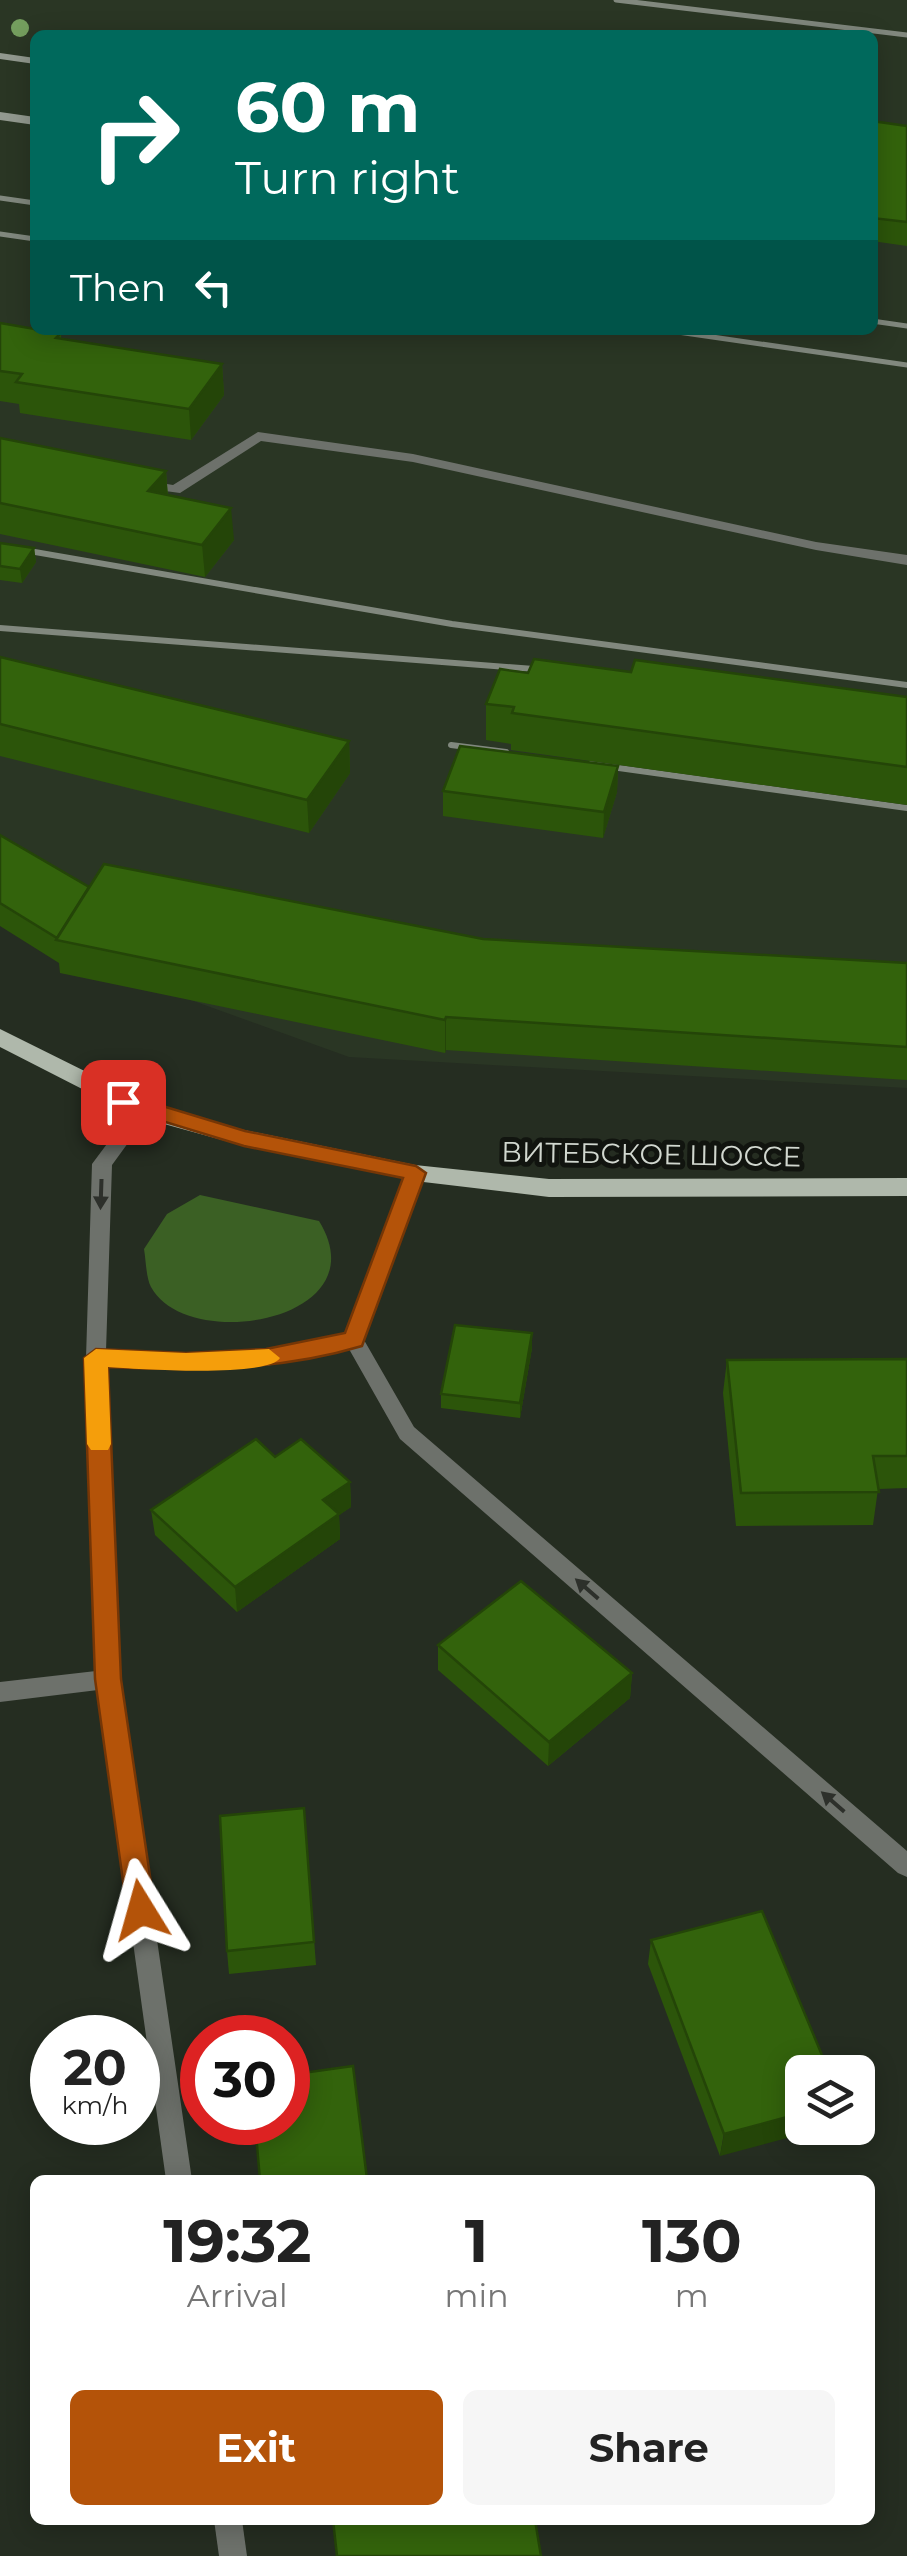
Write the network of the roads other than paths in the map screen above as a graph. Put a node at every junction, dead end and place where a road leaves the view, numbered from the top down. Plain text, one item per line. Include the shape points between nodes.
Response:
1 (0, 56) edge
2 (30, 60) edge
3 (0, 116) edge
4 (30, 119) edge
5 (136, 483) edge
6 (907, 560) edge
7 (0, 1038) edge
8 (143, 1110) junction
9 (416, 1173) junction
10 (907, 1188) edge
11 (354, 1340) junction
12 (96, 1358) junction
13 (108, 1679) junction
14 (0, 1692) edge
15 (907, 1866) edge
16 (179, 2175) edge
17 (229, 2525) edge
18 (233, 2556) edge

1 - 2 main road
3 - 4 main road
5 - 6 street via 174,490 258,436 413,458
7 - 8 main road, ВИТЕБСКОЕ ШОССЕ
8 - 9 main road, ВИТЕБСКОЕ ШОССЕ
8 -> 12 street via 102,1164
9 - 10 main road, ВИТЕБСКОЕ ШОССЕ via 548,1188
9 - 11 street
11 - 12 street via 266,1358
15 -> 11 street via 407,1433
12 - 13 street
13 - 14 street
13 - 16 street
17 - 18 street

